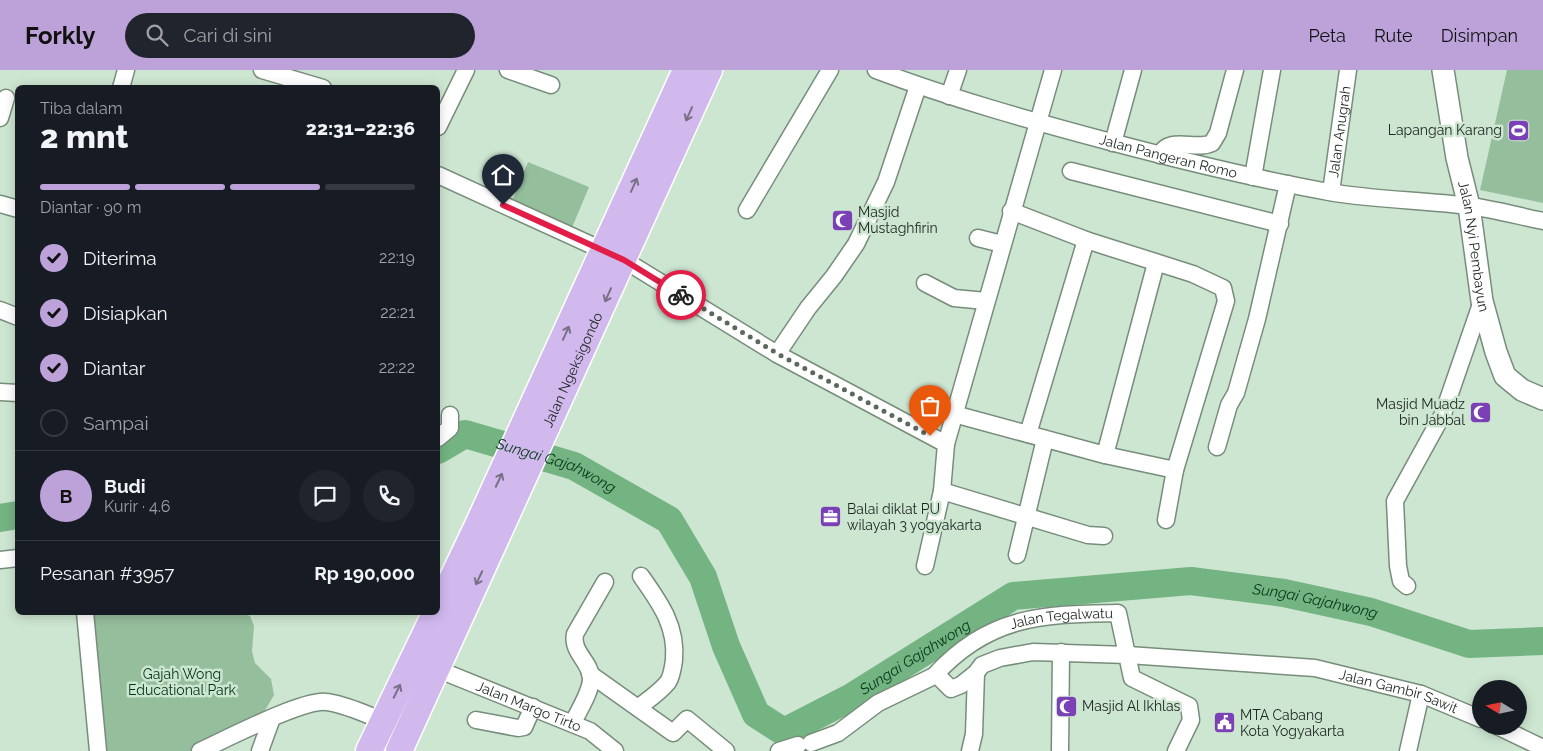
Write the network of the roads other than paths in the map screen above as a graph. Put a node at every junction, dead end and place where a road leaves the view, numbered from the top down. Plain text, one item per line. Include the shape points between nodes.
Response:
1 (126, 70) edge
2 (262, 70) edge
3 (466, 70) edge
4 (508, 70) edge
5 (686, 70) edge
6 (709, 70) edge
7 (830, 70) edge
8 (876, 70) edge
9 (958, 70) edge
10 (1053, 70) edge
11 (1133, 70) edge
12 (1235, 70) edge
13 (1272, 70) edge
14 (1348, 70) edge
15 (1443, 70) edge
16 (301, 84) edge
17 (122, 85) edge
18 (551, 86) dead end
19 (918, 86) junction
20 (949, 96) junction
21 (6, 98) dead end
22 (0, 118) edge
23 (440, 123) edge
24 (1038, 123) junction
25 (1113, 143) junction
26 (1160, 155) junction
27 (1071, 171) dead end
28 (440, 176) edge
29 (1253, 177) junction
30 (1288, 184) junction
31 (1331, 192) junction
32 (0, 204) edge
33 (1469, 206) junction
34 (15, 208) edge
35 (747, 210) dead end
36 (1011, 211) junction
37 (1543, 221) edge
38 (1280, 224) junction
39 (978, 238) dead end
40 (1086, 240) junction
41 (1002, 244) junction
42 (614, 255) junction
43 (1156, 263) junction
44 (925, 283) dead end
45 (986, 301) junction
46 (1482, 301) junction
47 (0, 310) edge
48 (15, 316) edge
49 (778, 354) junction
50 (0, 392) edge
51 (15, 394) edge
52 (1543, 399) edge
53 (954, 414) junction
54 (450, 415) dead end
55 (1028, 434) junction
56 (440, 436) edge
57 (1045, 439) junction
58 (946, 444) junction
59 (1217, 447) dead end
60 (1105, 455) junction
61 (1175, 470) junction
62 (942, 491) junction
63 (1025, 514) junction
64 (1166, 520) dead end
65 (489, 529) junction
66 (1104, 536) dead end
67 (1017, 555) dead end
68 (15, 558) edge
69 (0, 560) edge
70 (925, 566) dead end
71 (641, 576) dead end
72 (605, 582) dead end
73 (1407, 586) dead end
74 (440, 606) edge
75 (85, 615) edge
76 (435, 615) edge
77 (1061, 652) junction
78 (1128, 655) junction
79 (437, 669) junction
80 (976, 673) junction
81 (590, 674) junction
82 (934, 676) junction
83 (1421, 694) junction
84 (533, 707) junction
85 (639, 707) junction
86 (1472, 716) edge
87 (272, 718) junction
88 (383, 720) junction
89 (476, 720) dead end
90 (573, 723) junction
91 (1514, 735) edge
92 (403, 742) edge
93 (1538, 748) edge
94 (1177, 750) edge
95 (98, 751) edge
96 (200, 751) edge
97 (260, 751) edge
98 (369, 751) edge
99 (616, 751) edge
100 (726, 751) edge
101 (735, 751) edge
102 (740, 751) edge
103 (779, 751) edge
104 (970, 751) edge
105 (1060, 751) edge
106 (1408, 751) edge

1 - 17 street
2 - 16 street
3 - 23 street
4 - 18 street
42 -> 5 main road, Jalan Ngeksigondo
6 -> 42 main road, Jalan Ngeksigondo
7 - 35 street
8 - 19 street, Jalan Pangeran Romo
9 - 20 street
10 - 24 street
11 - 25 street
12 - 26 street via 1218,133 1212,143 1203,146 1171,145 1162,149
13 - 29 street
14 - 31 street, Jalan Anugrah
15 - 33 street, Jalan Nyi Pembayun via 1457,158
19 - 20 street, Jalan Pangeran Romo
19 - 49 street via 886,182 856,244
20 - 24 street, Jalan Pangeran Romo
21 - 22 street
24 - 25 street, Jalan Pangeran Romo
24 - 36 street
25 - 26 street, Jalan Pangeran Romo
26 - 29 street, Jalan Pangeran Romo
27 - 38 street
28 - 42 street
29 - 30 street, Jalan Pangeran Romo
30 - 31 street, Jalan Pangeran Romo
30 - 38 street
31 - 33 street, Jalan Pangeran Romo
32 - 34 street
33 - 37 street, Jalan Pangeran Romo
33 - 46 street, Jalan Nyi Pembayun
36 - 40 street
36 - 41 street
38 - 59 street via 1239,384 1229,404
39 - 41 street
40 - 43 street
40 - 55 street
41 - 45 street
42 - 49 street
42 - 65 main road, Jalan Ngeksigondo
43 - 60 street
43 - 61 street via 1193,274 1223,288 1226,301
44 - 45 street via 954,298
45 - 53 street
46 - 52 street, Jalan Nyi Pembayun via 1505,376 1522,390
46 - 73 street via 1443,414 1395,501 1397,559 1400,577
47 - 48 street
49 - 58 street
50 - 51 street
53 - 55 street
53 - 58 street
54 - 56 street via 450,428
55 - 57 street
57 - 60 street
57 - 63 street
58 - 62 street
60 - 61 street
61 - 64 street
62 - 63 street
62 - 70 street
63 - 66 street
63 - 67 street
65 - 74 main road, Jalan Ngeksigondo
65 -> 79 main road, Jalan Ngeksigondo
68 - 69 street
71 - 85 street via 673,629 675,649 669,680
72 - 81 street via 573,642
75 - 95 street
88 -> 76 main road
77 - 78 street, Jalan Gambir Sawit
77 - 80 street, Jalan Gambir Sawit via 1000,658 982,666
77 - 105 street
78 - 82 street, Jalan Tegalwatu via 1118,613 1063,614 1002,626 973,641 948,660
78 - 83 street, Jalan Gambir Sawit via 1315,668
78 - 94 street, Jalan Tegalwatu via 1132,678 1189,706 1191,720
79 - 84 street, Jalan Margo Tirto
79 - 92 main road, Jalan Ngeksigondo
80 - 82 street, Jalan Gambir Sawit via 951,689
80 - 104 street via 974,734
81 - 85 street
81 - 90 street via 591,682
82 - 103 street via 878,704 838,733
83 - 86 street, Jalan Gambir Sawit
83 - 106 street
84 - 89 street via 524,727
84 - 90 street, Jalan Margo Tirto
85 - 100 street via 673,733 687,719
87 - 88 street via 325,702
87 - 96 street
87 - 97 street
88 - 92 street
88 - 98 main road
90 - 99 street, Jalan Margo Tirto via 590,731
91 - 93 street
101 - 102 street via 737,748

